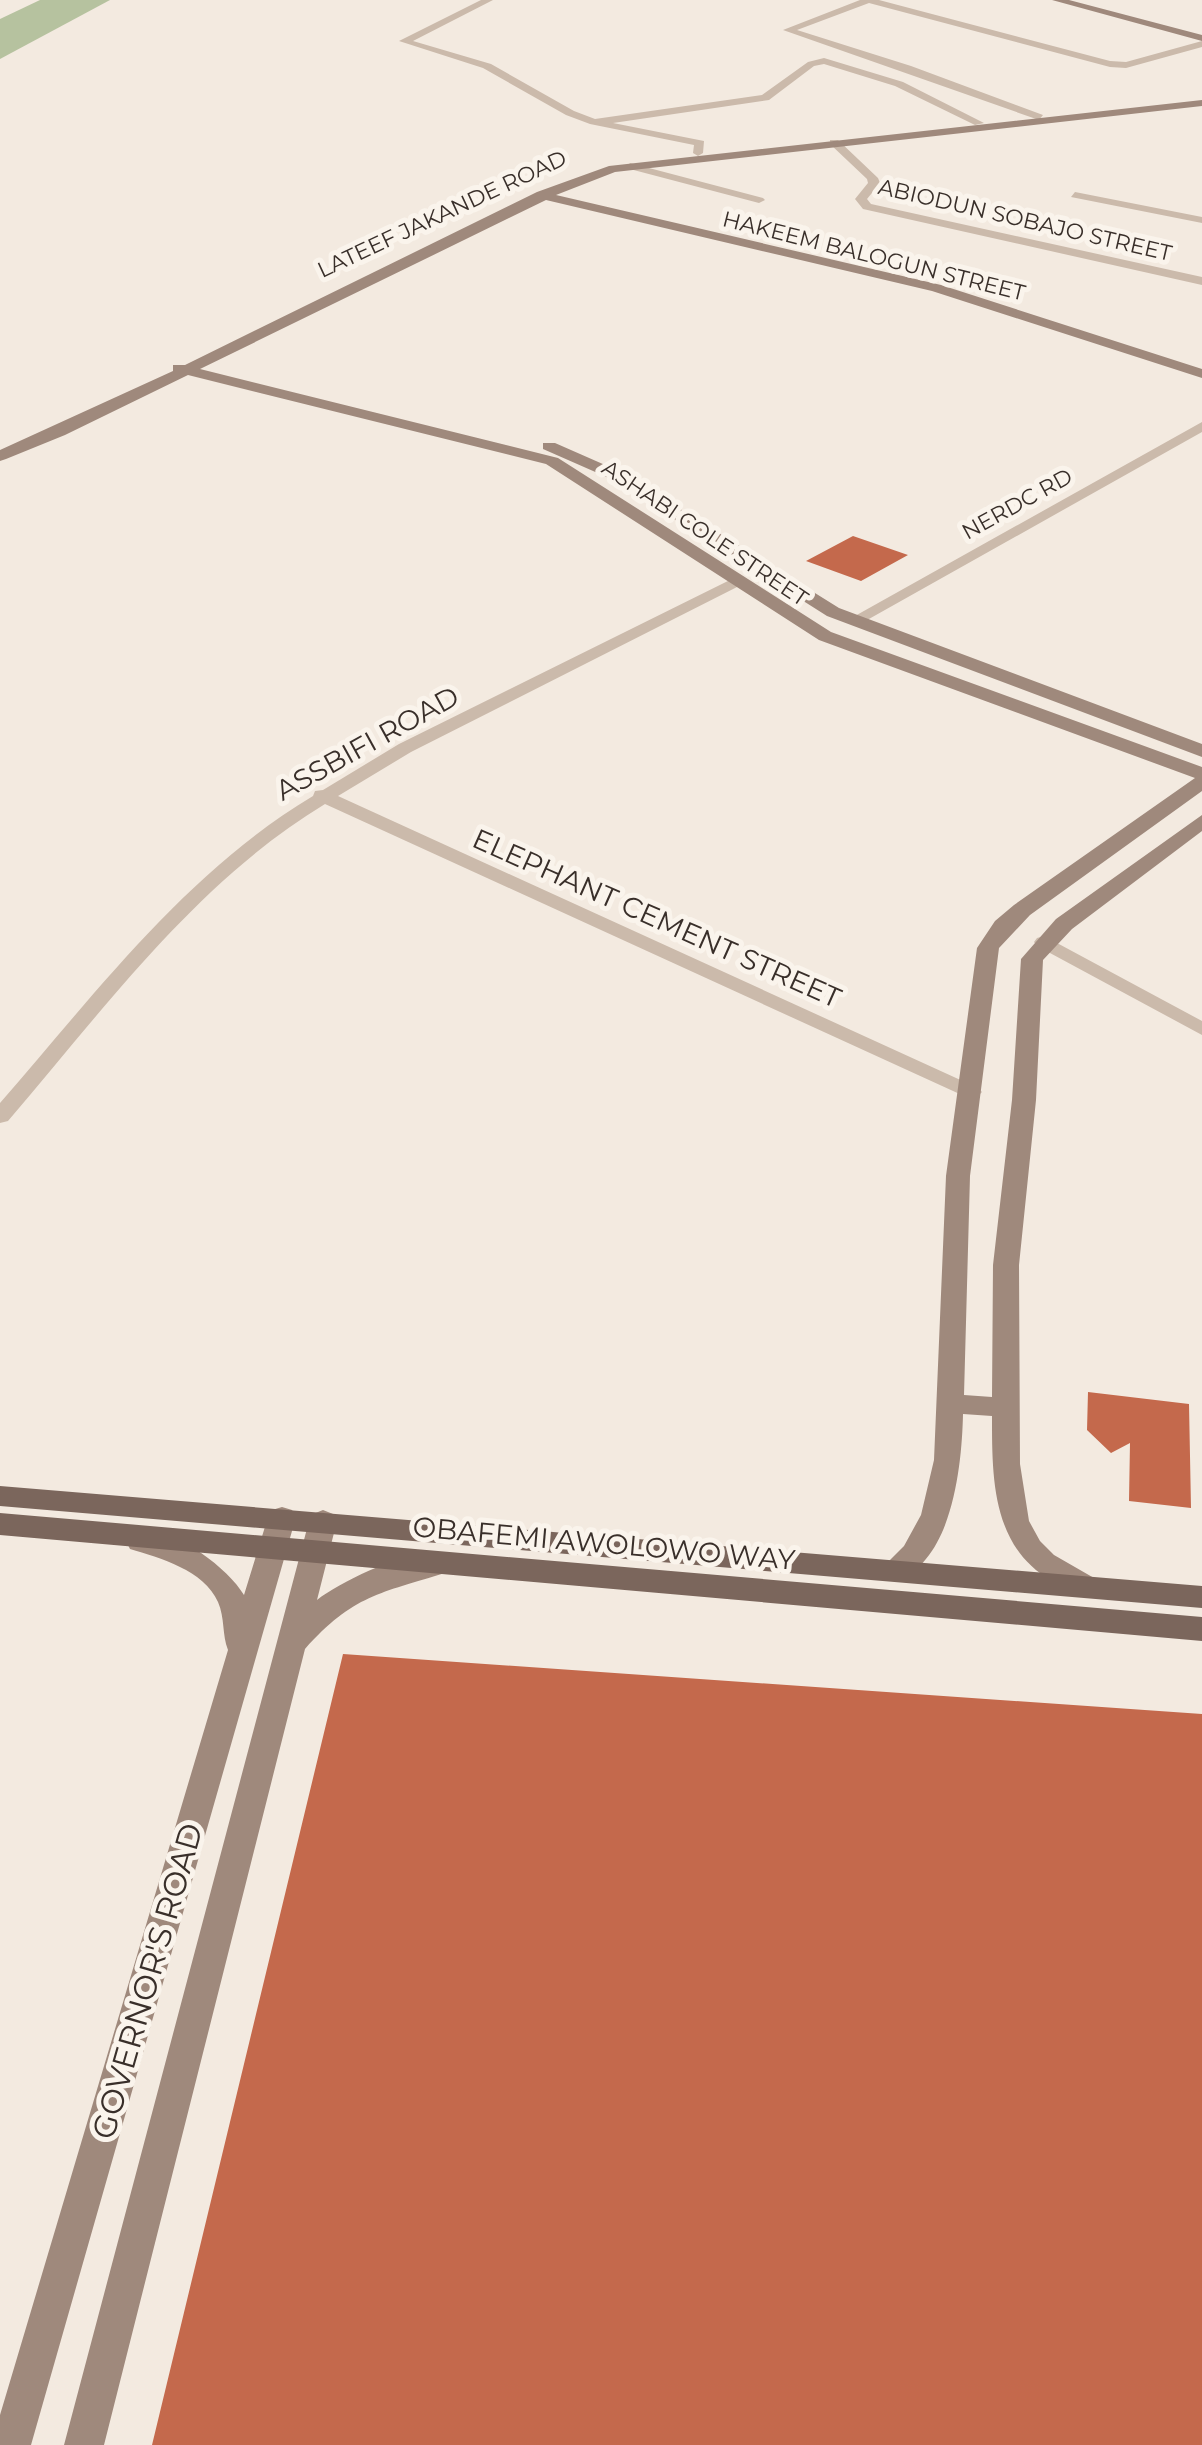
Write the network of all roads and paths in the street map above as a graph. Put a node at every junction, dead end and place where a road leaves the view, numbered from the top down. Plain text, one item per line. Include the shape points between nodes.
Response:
1 (488, 0) edge
2 (1057, 0) edge
3 (1202, 41) edge
4 (1202, 101) edge
5 (1039, 117) junction
6 (594, 122) junction
7 (979, 123) junction
8 (834, 142) junction
9 (698, 152) junction
10 (630, 166) junction
11 (543, 192) junction
12 (1076, 195) dead end
13 (759, 200) dead end
14 (1199, 217) edge
15 (1202, 281) edge
16 (1113, 339) junction
17 (1202, 363) edge
18 (187, 364) junction
19 (1202, 374) edge
20 (272, 378) junction
21 (255, 387) junction
22 (1202, 426) edge
23 (0, 456) edge
24 (736, 582) junction
25 (854, 621) junction
26 (1119, 721) junction
27 (1098, 736) junction
28 (1202, 751) edge
29 (1202, 774) edge
30 (1202, 782) edge
31 (321, 796) junction
32 (1202, 821) edge
33 (1044, 942) junction
34 (1202, 1029) edge
35 (971, 1092) junction
36 (0, 1116) edge
37 (952, 1403) junction
38 (1005, 1408) junction
39 (0, 1496) edge
40 (0, 1524) edge
41 (278, 1532) junction
42 (116, 1534) junction
43 (319, 1535) junction
44 (451, 1563) junction
45 (896, 1569) junction
46 (1084, 1586) junction
47 (1202, 1597) edge
48 (1202, 1628) edge
49 (288, 1649) junction
50 (239, 1670) junction
51 (11, 2445) edge
52 (84, 2445) edge

1 - 6 street via 404,41 487,66
2 - 3 street
3 - 5 street via 1110,64 868,0 788,30
4 - 5 street, LATEEF JAKANDE ROAD
4 - 8 street, LATEEF JAKANDE ROAD
5 - 7 street, LATEEF JAKANDE ROAD
6 - 7 street via 766,98 824,61 900,84
6 - 9 street via 696,142 702,145
7 - 9 street, LATEEF JAKANDE ROAD
8 - 10 street, LATEEF JAKANDE ROAD
8 - 15 street, ABIODUN SOBAJO STREET via 872,178 861,199 867,207
9 - 11 street, LATEEF JAKANDE ROAD via 606,165
10 - 11 street, LATEEF JAKANDE ROAD
10 - 13 street
11 - 16 street, HAKEEM BALOGUN STREET via 936,288
11 - 18 street, LATEEF JAKANDE ROAD
12 - 14 street
16 - 17 street, HAKEEM BALOGUN STREET
16 - 19 street, HAKEEM BALOGUN STREET
18 - 20 street, ASHABI COLE STREET
18 - 21 street, ASHABI COLE STREET
18 - 23 street, LATEEF JAKANDE ROAD
20 - 21 street
20 - 25 street, ASHABI COLE STREET via 587,459 785,585
21 - 24 street, ASHABI COLE STREET via 552,461
22 - 25 street, NERDC RD
24 - 27 street, ASHABI COLE STREET via 825,636
24 - 31 street, ASSBIFI ROAD
25 - 26 street, ASHABI COLE STREET
26 - 27 street
26 - 28 street, ASHABI COLE STREET
27 - 29 street, ASHABI COLE STREET
30 - 35 street via 1003,926 988,948
31 - 35 street, ELEPHANT CEMENT STREET
31 - 36 street, ASSBIFI ROAD via 178,911
32 - 33 street
33 - 34 street
33 - 38 street via 1032,958 1027,996 1024,1100 1006,1265
35 - 37 street via 958,1176
37 - 38 street
37 - 45 street via 935,1515 914,1554
38 - 46 street via 1016,1521 1044,1563
39 - 41 main road, OBAFEMI AWOLOWO WAY
40 - 42 main road, OBAFEMI AWOLOWO WAY
41 - 42 main road, OBAFEMI AWOLOWO WAY
41 - 43 main road, OBAFEMI AWOLOWO WAY
41 - 50 street, GOVERNOR'S ROAD
42 - 50 street via 167,1548 218,1576 241,1626
43 - 44 main road, OBAFEMI AWOLOWO WAY
43 - 45 main road, OBAFEMI AWOLOWO WAY
43 - 49 street, GOVERNOR'S ROAD
44 - 48 main road, OBAFEMI AWOLOWO WAY
44 - 49 street via 353,1589 318,1613
45 - 46 main road, OBAFEMI AWOLOWO WAY
46 - 47 main road, OBAFEMI AWOLOWO WAY
49 - 52 street, GOVERNOR'S ROAD
50 - 51 street, GOVERNOR'S ROAD

